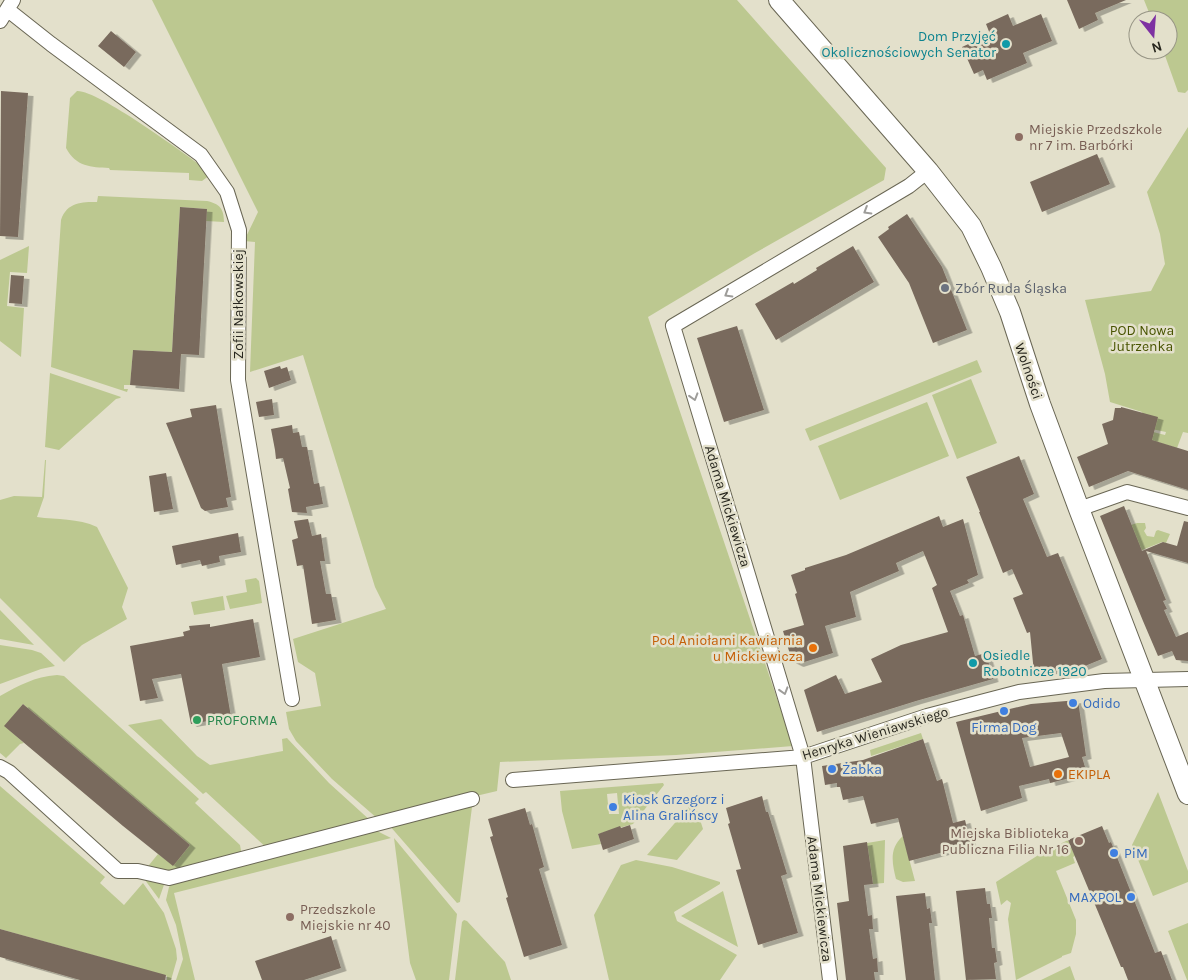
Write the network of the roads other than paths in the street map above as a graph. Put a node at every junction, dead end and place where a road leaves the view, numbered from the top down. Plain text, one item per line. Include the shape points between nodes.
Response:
1 (780, 0) edge
2 (7, 10) edge
3 (928, 171) junction
4 (1188, 508) edge
5 (1079, 509) junction
6 (1144, 679) junction
7 (1188, 679) edge
8 (292, 700) dead end
9 (803, 757) junction
10 (0, 767) edge
11 (513, 780) dead end
12 (1188, 794) edge
13 (472, 799) dead end
14 (830, 980) edge

1 - 3 street, Wolności
2 - 8 street, Zofii Nałkowskiej via 201,155 227,192 239,230 238,380
3 - 5 street, Wolności via 971,226 991,267
3 -> 9 street, Adama Mickiewicza via 909,186 673,326
4 - 5 street via 1127,492
5 - 6 street, Wolności
6 - 7 street, Henryka Wieniawskiego
6 - 9 street, Henryka Wieniawskiego via 1018,692 927,716
6 - 12 street, Wolności
9 - 11 street, Henryka Wieniawskiego
9 - 14 street, Adama Mickiewicza
10 - 13 street via 118,871 138,871 169,878

